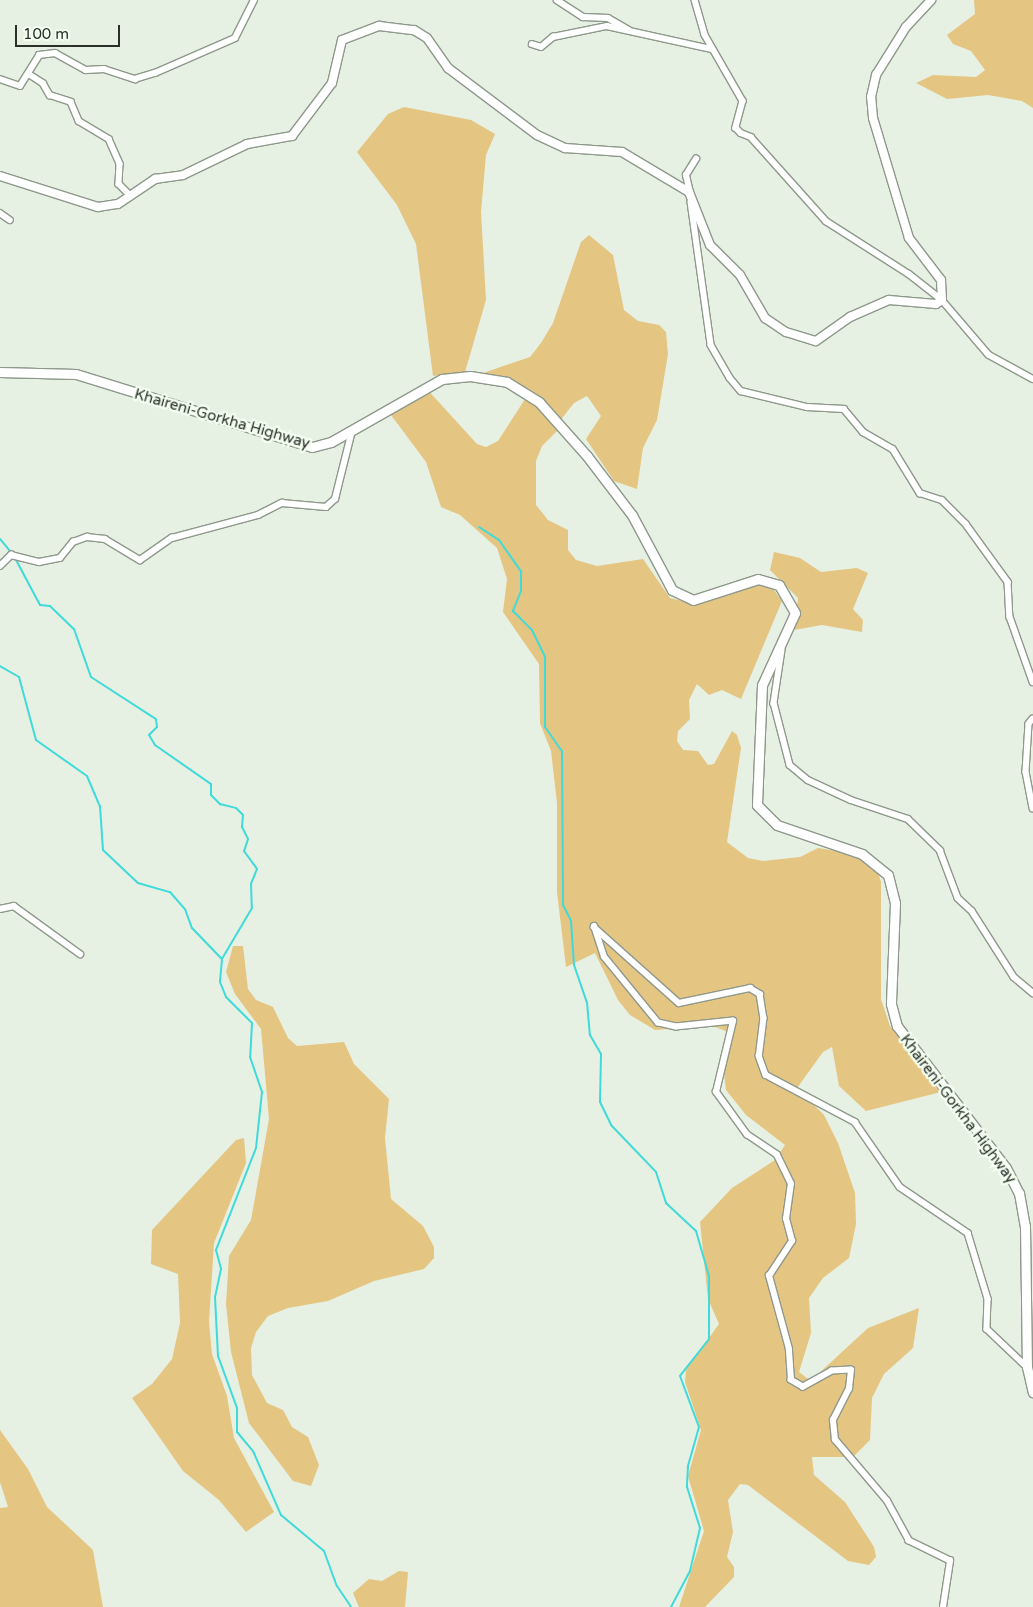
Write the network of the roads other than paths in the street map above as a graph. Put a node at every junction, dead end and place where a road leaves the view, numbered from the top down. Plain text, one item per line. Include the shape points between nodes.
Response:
1 (254, 0) edge
2 (558, 0) edge
3 (695, 0) edge
4 (931, 0) edge
5 (629, 30) junction
6 (532, 44) dead end
7 (712, 49) junction
8 (29, 74) junction
9 (0, 79) edge
10 (696, 159) dead end
11 (0, 176) edge
12 (690, 192) junction
13 (131, 196) junction
14 (0, 213) edge
15 (10, 220) dead end
16 (942, 300) junction
17 (0, 372) edge
18 (1033, 379) edge
19 (352, 431) junction
20 (0, 566) edge
21 (785, 639) junction
22 (1033, 682) edge
23 (1033, 719) edge
24 (1033, 808) edge
25 (0, 909) edge
26 (80, 954) dead end
27 (1033, 993) edge
28 (1027, 1367) junction
29 (1033, 1392) edge
30 (942, 1607) edge

1 - 8 street via 235,38 155,73 135,79 104,69 86,70 55,53 39,55
2 - 5 street via 583,17 608,18
3 - 7 street
4 - 16 main road via 901,35 876,75 871,97 873,118 909,238 941,280
5 - 6 street via 607,26 553,38 541,47
5 - 7 street
7 - 16 street via 743,101 736,128 740,133 751,137 826,221 874,248
8 - 9 street via 20,86
8 - 13 street via 43,83 50,96 71,102 79,120 110,138 120,164 119,184
10 - 12 street via 686,175
11 - 13 main road via 98,207
12 - 13 main road via 622,152 565,148 538,135 448,68 427,38 414,30 380,26 342,40 332,83 292,136 247,144 183,175 155,179
12 - 16 main road via 710,245 740,274 765,318 786,332 816,341 850,317 889,300 936,304
12 - 22 street via 698,276 711,345 730,378 741,391 807,407 844,409 863,432 893,449 920,493 942,500 966,524 1008,582 1010,617
14 - 15 street
16 - 18 street via 989,355
17 - 19 main road, Khaireni-Gorkha Highway via 76,374 312,446
19 - 20 street via 336,499 326,507 282,504 258,515 172,538 140,560 105,539 86,537 73,542 60,558 39,562 11,555
19 - 21 main road, Khaireni-Gorkha Highway via 442,379 470,376 507,382 539,402 587,456 632,515 672,590 693,600 758,579 771,580 794,606
21 - 27 street via 775,674 774,703 790,766 808,780 851,800 908,818 940,850 958,898 972,911 1014,977
21 - 28 main road, Khaireni-Gorkha Highway via 762,685 757,805 777,825 862,854 888,875 895,903 891,1004 896,1026 1006,1168 1019,1193 1025,1226
23 - 24 street via 1026,772
25 - 26 street via 14,906
28 - 29 main road, Khaireni-Gorkha Highway
28 - 30 street via 987,1329 988,1299 968,1233 900,1187 855,1122 783,1088 766,1075 759,1056 764,1018 760,994 750,988 679,1003 594,927 604,957 658,1023 676,1027 733,1020 716,1092 747,1135 777,1155 791,1184 786,1219 792,1241 769,1276 789,1349 791,1380 803,1388 832,1371 851,1370 849,1389 833,1420 836,1440 887,1501 909,1541 950,1561

